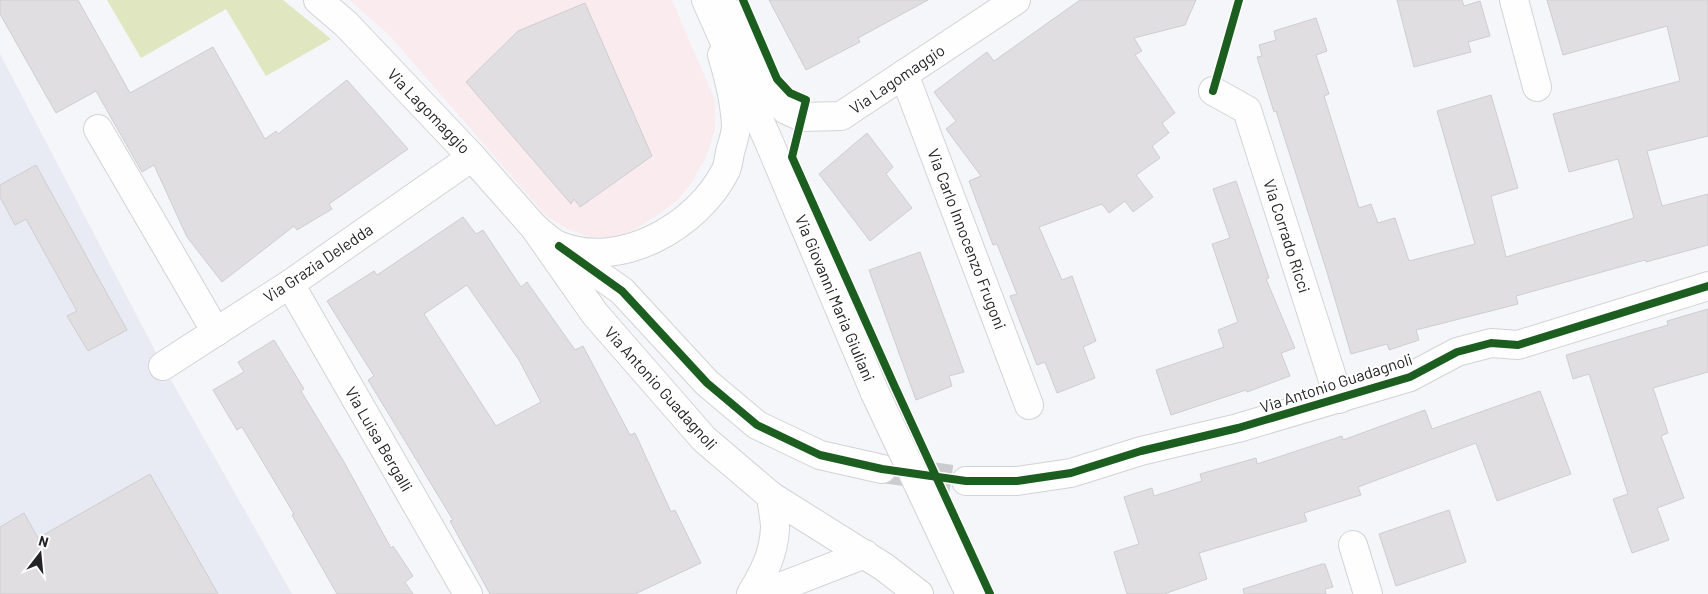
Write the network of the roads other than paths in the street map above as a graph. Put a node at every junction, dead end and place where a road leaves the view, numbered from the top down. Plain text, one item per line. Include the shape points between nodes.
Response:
1 (318, 0) edge
2 (707, 0) edge
3 (1016, 0) edge
4 (1514, 0) edge
5 (904, 74) junction
6 (1537, 87) dead end
7 (1213, 91) dead end
8 (98, 129) dead end
9 (472, 157) junction
10 (534, 227) junction
11 (559, 246) junction
12 (290, 284) junction
13 (1708, 286) edge
14 (216, 332) junction
15 (163, 366) dead end
16 (1339, 399) junction
17 (1029, 405) dead end
18 (882, 469) tunnel mouth
19 (966, 481) tunnel mouth
20 (771, 496) junction
21 (1353, 545) dead end
22 (865, 554) junction
23 (966, 585) edge
24 (468, 594) edge
25 (751, 594) edge
26 (762, 594) edge
27 (919, 594) edge
28 (1368, 594) edge

1 - 9 street, Via Lagomaggio via 346,24
2 - 5 street, Via Lagomaggio via 735,16 767,90 786,110 802,117 842,116
2 - 11 street via 730,78 736,128 726,170 706,200 681,223 650,242 610,253 584,252
2 - 23 street, Via Giovanni Maria Giuliani, bridge via 875,393
3 - 5 street, Via Lagomaggio
4 - 6 street
5 - 17 street, Via Carlo Innocenzo Frugoni
7 - 16 street, Via Corrado Ricci via 1247,110
8 - 14 street
9 - 10 street, Via Lagomaggio
9 - 12 street, Via Grazia Deledda
10 - 11 street
10 - 20 street, Via Antonio Guadagnoli via 595,314 698,431
11 - 18 street via 622,291 706,383 757,425 820,455
12 - 14 street, Via Grazia Deledda
12 - 24 street, Via Luisa Bergalli
13 - 16 street, Via Antonio Guadagnoli via 1518,345 1491,343 1457,352 1410,377
14 - 15 street, Via Grazia Deledda
16 - 19 street, Via Antonio Guadagnoli via 1071,473 1018,480
20 - 22 street, Via Antonio Guadagnoli
20 - 25 street via 775,527 772,552
21 - 28 street
22 - 26 street
22 - 27 street, Via Antonio Guadagnoli

